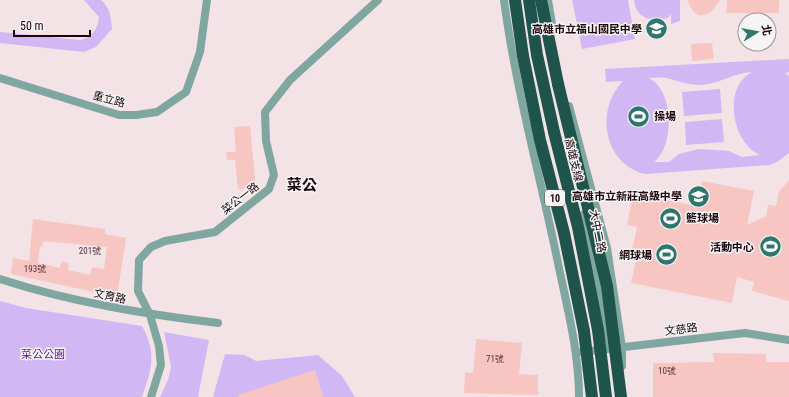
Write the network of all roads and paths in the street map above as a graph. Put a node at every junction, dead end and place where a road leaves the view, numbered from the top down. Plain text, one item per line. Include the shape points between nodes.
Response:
1 (207, 0) edge
2 (378, 0) edge
3 (504, 0) edge
4 (515, 0) edge
5 (529, 0) edge
6 (538, 0) edge
7 (542, 0) edge
8 (548, 0) edge
9 (0, 78) edge
10 (0, 279) edge
11 (150, 315) junction
12 (218, 323) dead end
13 (789, 340) edge
14 (622, 347) junction
15 (610, 349) junction
16 (576, 353) junction
17 (151, 397) edge
18 (580, 397) edge
19 (592, 397) edge
20 (606, 397) edge
21 (622, 397) edge

1 - 9 street, 重立路 via 200,52 186,92 158,112 119,115
2 - 11 street, 菜公一路 via 290,80 265,112 266,141 274,176 269,189 215,232 165,241 151,248 139,260 138,291
3 - 16 street via 521,99
4 - 19 highway, 10, bridge via 530,94 564,233 584,331
5 - 20 highway, 高雄支線 / 10, bridge via 537,55 578,227 598,330
6 - 15 street, 大中二路
7 - 21 highway, bridge via 558,84 607,286
8 - 14 street, 大中二路 via 561,78 607,248
10 - 11 street, 文育路 via 53,295
11 - 12 street, 文育路
11 - 17 street, 菜公一路 via 159,346 161,365
13 - 14 street, 文慈路 via 746,333
14 - 15 street, 文慈路
14 - 21 street, 大中二路
15 - 16 street, 文慈路
15 - 21 street, 大中二路
16 - 18 street

